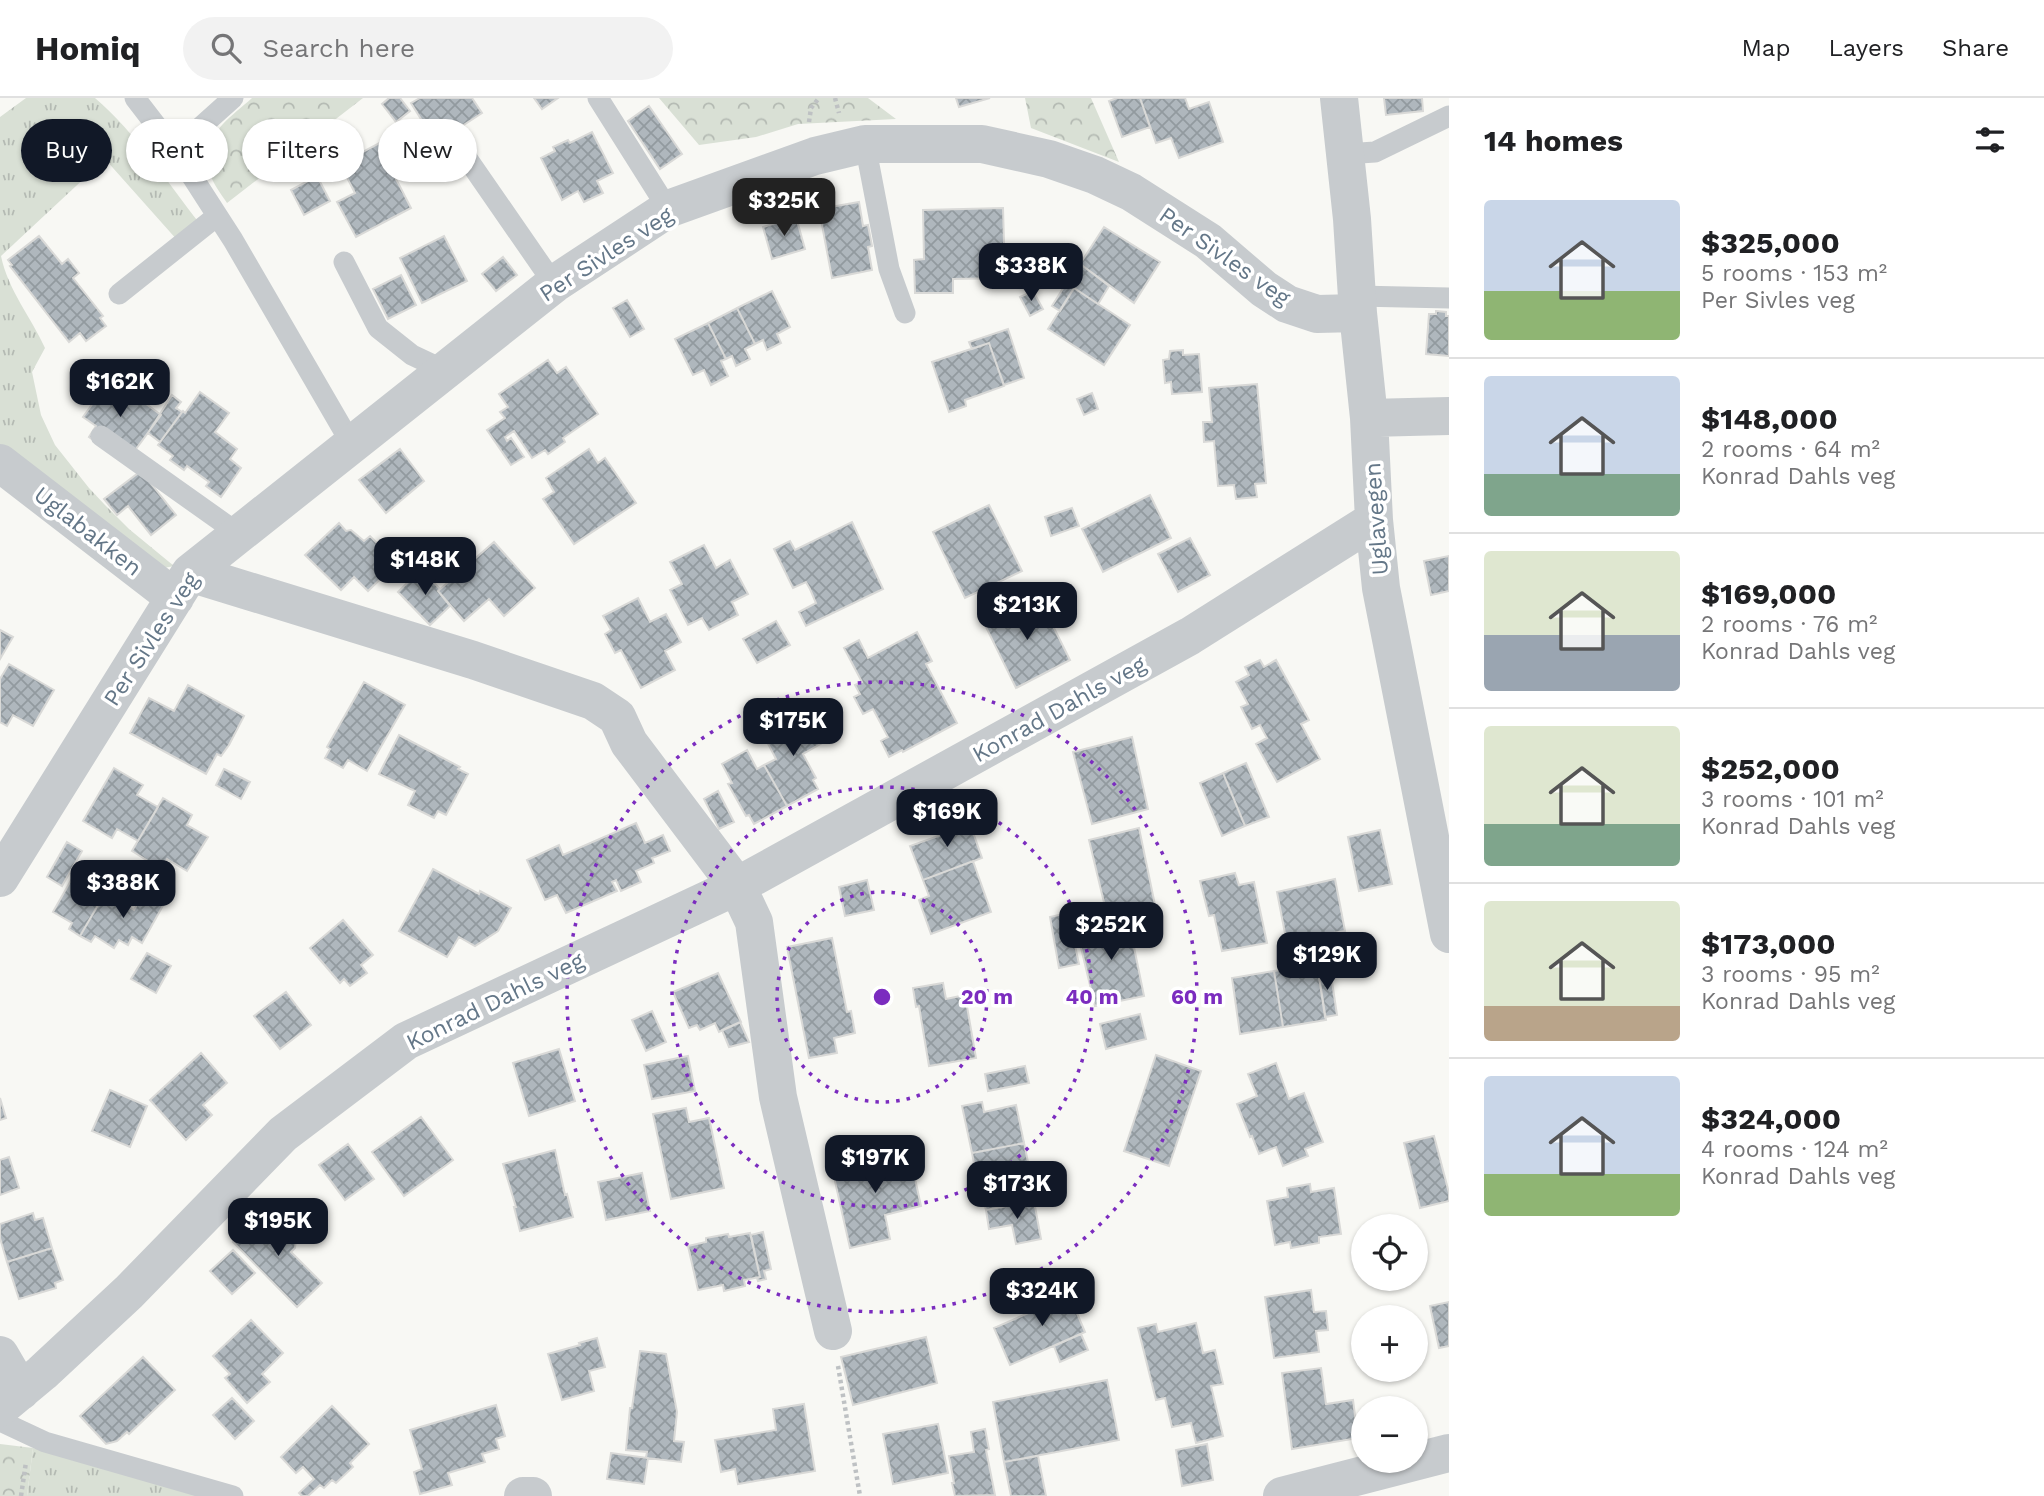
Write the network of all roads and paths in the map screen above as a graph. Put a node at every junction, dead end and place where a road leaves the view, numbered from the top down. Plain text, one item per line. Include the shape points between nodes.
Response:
1 (135, 98) edge
2 (233, 98) edge
3 (598, 98) edge
4 (1339, 98) edge
5 (1449, 116) edge
6 (151, 119) edge
7 (210, 119) edge
8 (865, 144) junction
9 (1345, 154) junction
10 (477, 174) edge
11 (195, 182) edge
12 (668, 209) junction
13 (217, 216) junction
14 (344, 262) dead end
15 (554, 284) junction
16 (119, 295) dead end
17 (1449, 298) edge
18 (1357, 304) junction
19 (905, 313) dead end
20 (446, 371) junction
21 (1449, 416) edge
22 (1369, 418) junction
23 (101, 436) dead end
24 (352, 445) junction
25 (0, 463) edge
26 (1374, 520) junction
27 (239, 534) junction
28 (183, 586) junction
29 (0, 878) edge
30 (737, 886) junction
31 (1449, 934) edge
32 (832, 1331) joint
33 (0, 1354) edge
34 (7, 1407) edge
35 (1449, 1453) edge
36 (233, 1496) edge
37 (523, 1496) edge
38 (533, 1496) edge
39 (860, 1496) edge
40 (1282, 1496) edge

1 - 6 lane
2 - 7 lane
3 - 12 lane
4 - 9 street, Uglavegen
5 - 9 lane via 1375,152
8 - 12 street, Per Sivles veg via 815,156
8 - 18 street, Per Sivles veg via 982,144 1049,159 1131,191 1208,241 1287,304 1317,314
8 - 19 lane via 889,269
9 - 18 street, Uglavegen
10 - 15 lane
11 - 13 lane
12 - 15 street, Per Sivles veg
13 - 16 lane
13 - 24 lane
14 - 20 lane via 378,328 412,355
15 - 20 street, Per Sivles veg
17 - 18 lane
18 - 22 street, Uglavegen
20 - 24 street, Per Sivles veg
21 - 22 street
22 - 26 street, Uglavegen
23 - 27 lane
24 - 27 street, Per Sivles veg
25 - 28 street, Uglabakken
26 - 30 street, Konrad Dahls veg via 1191,636
26 - 31 street, Uglavegen via 1381,588
27 - 28 street, Per Sivles veg
28 - 29 street, Per Sivles veg
28 - 30 street via 473,660 593,701 617,717 629,743
30 - 32 street via 754,922 778,1097
30 - 34 street, Konrad Dahls veg via 405,1041 283,1135 129,1292
32 - 39 path
33 - 34 street
34 - 36 lane via 45,1442
35 - 40 street
37 - 38 street

